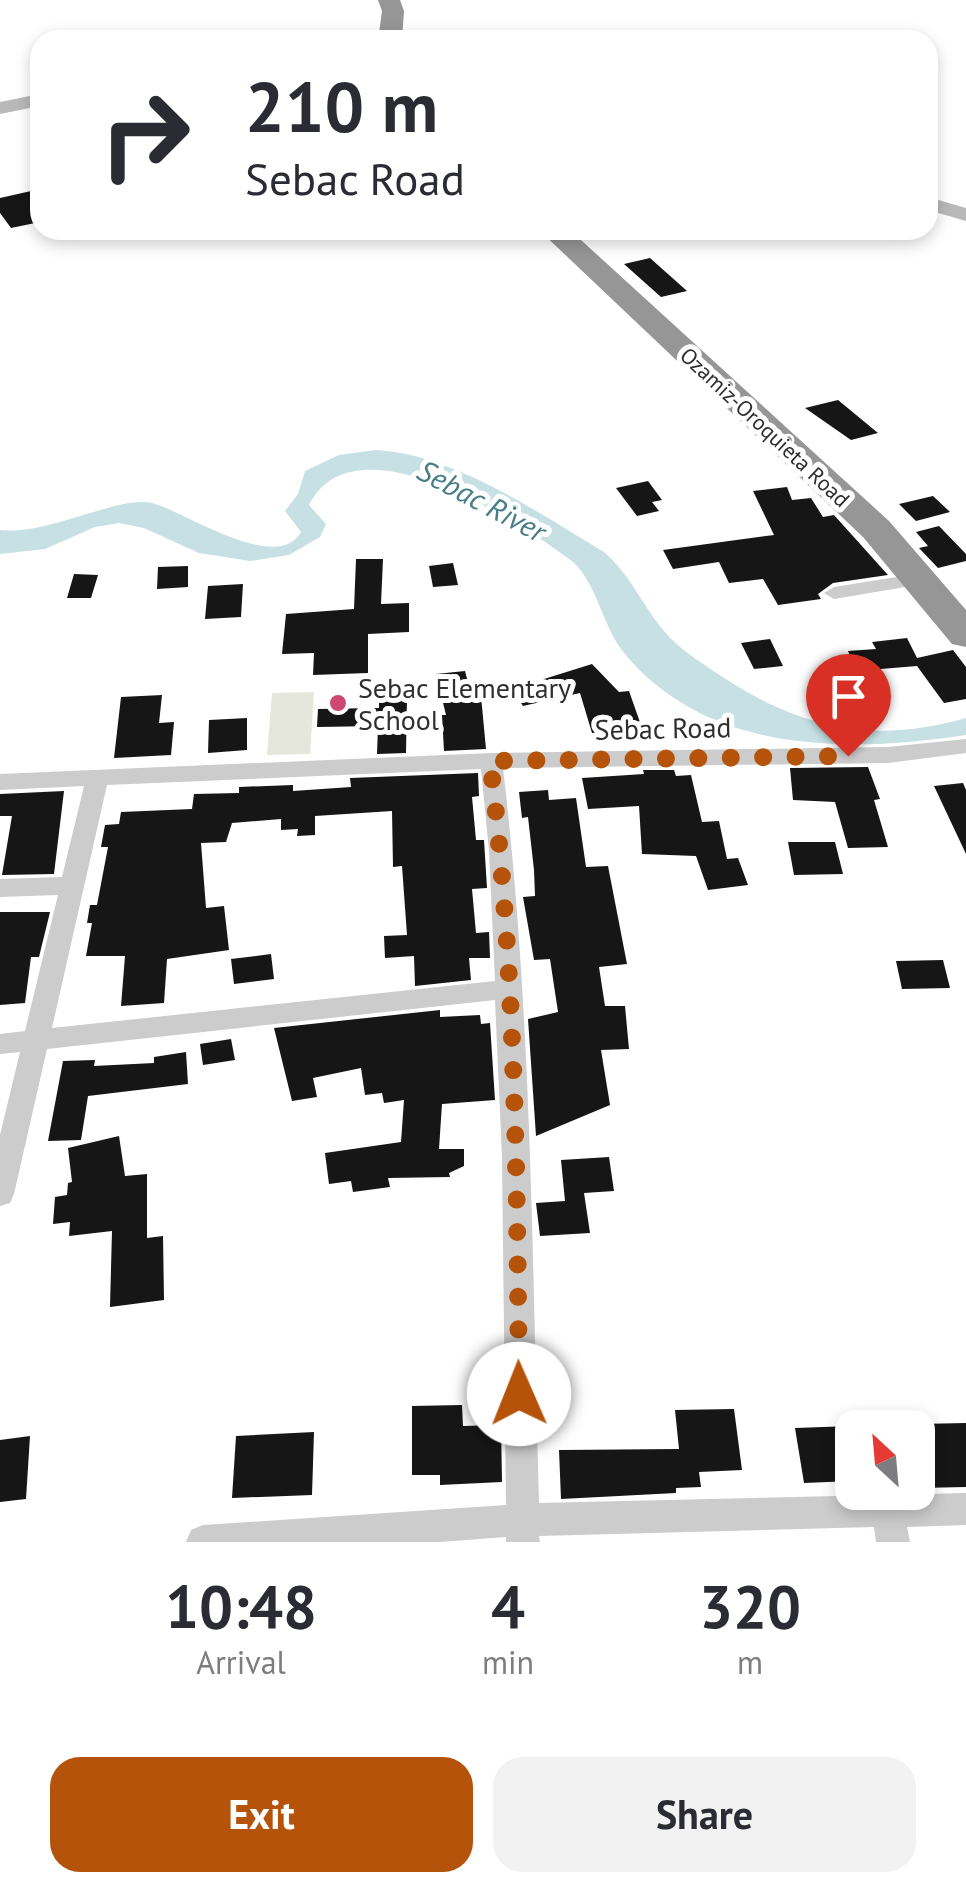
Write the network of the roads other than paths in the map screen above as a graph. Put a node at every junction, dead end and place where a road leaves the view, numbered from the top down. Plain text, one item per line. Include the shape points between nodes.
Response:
1 (389, 0) edge
2 (391, 30) edge
3 (30, 102) edge
4 (0, 108) edge
5 (938, 206) edge
6 (966, 214) edge
7 (564, 240) edge
8 (922, 580) junction
9 (834, 593) dead end
10 (966, 635) edge
11 (966, 746) edge
12 (490, 761) junction
13 (96, 779) junction
14 (0, 782) edge
15 (72, 886) junction
16 (0, 888) edge
17 (508, 989) junction
18 (38, 1040) junction
19 (0, 1044) edge
20 (0, 1194) edge
21 (935, 1509) edge
22 (966, 1509) edge
23 (870, 1510) edge
24 (887, 1510) edge
25 (522, 1531) edge
26 (203, 1542) edge
27 (893, 1542) edge

1 - 2 highway
3 - 4 street
5 - 6 street
7 - 8 highway, Ozamiz-Oroquieta Road via 876,529
8 - 9 street
8 - 10 highway, Ozamiz-Oroquieta Road
11 - 12 street, Sebac Road via 888,755
12 - 13 street, Sebac Road
12 - 17 street
13 - 14 street, Sebac Road
13 - 15 street
15 - 16 street
15 - 18 street
17 - 18 street
17 - 25 street
18 - 19 street
18 - 20 street
21 - 22 street
23 - 25 street
24 - 27 street
25 - 26 street

